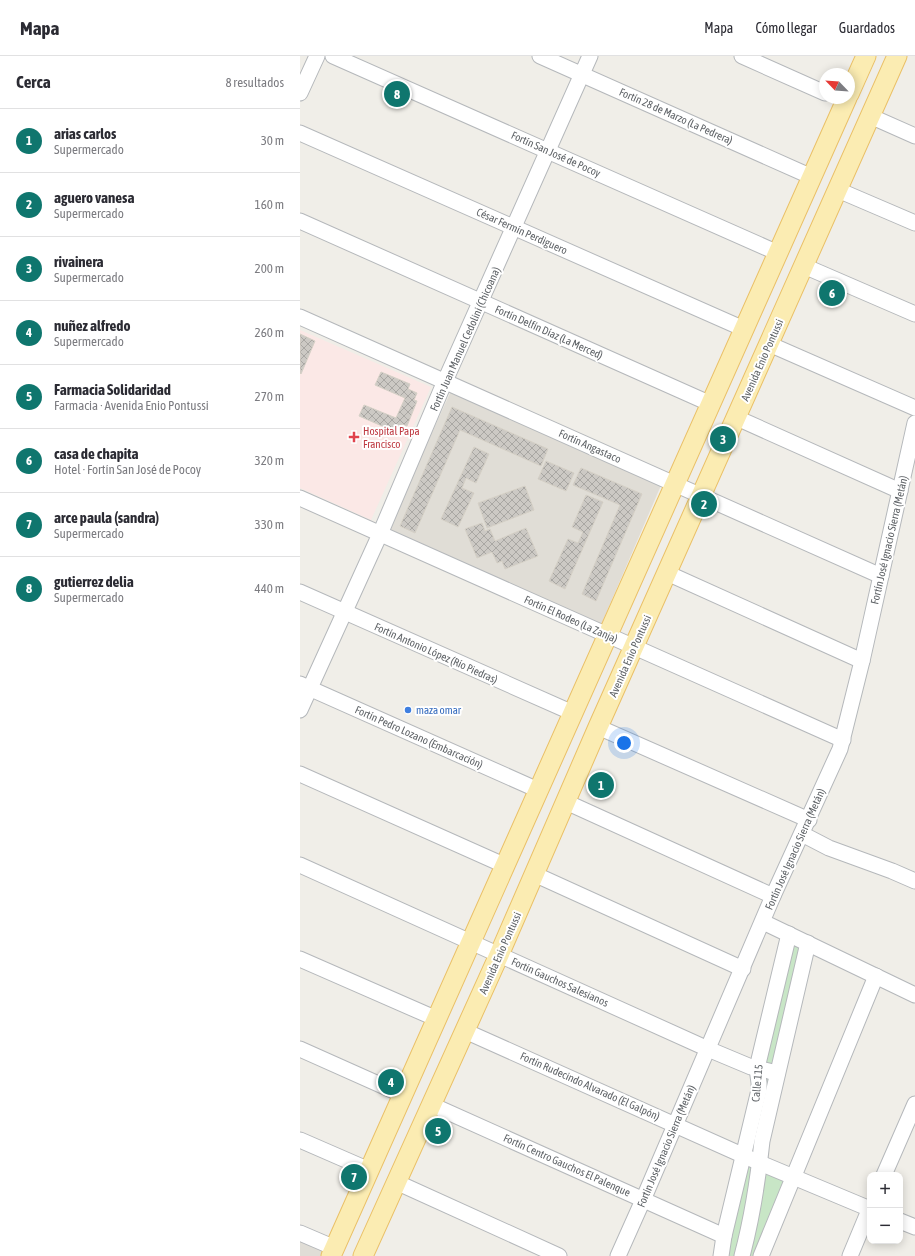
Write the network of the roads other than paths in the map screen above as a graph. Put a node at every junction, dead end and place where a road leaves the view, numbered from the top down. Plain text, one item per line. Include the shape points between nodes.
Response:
1 (317, 56) edge
2 (333, 56) edge
3 (540, 56) edge
4 (590, 56) edge
5 (742, 56) edge
6 (866, 56) edge
7 (897, 56) edge
8 (582, 74) junction
9 (855, 77) edge
10 (819, 90) edge
11 (300, 93) edge
12 (842, 104) edge
13 (870, 116) junction
14 (300, 133) edge
15 (915, 136) edge
16 (548, 151) junction
17 (812, 177) junction
18 (838, 190) junction
19 (300, 221) edge
20 (915, 223) edge
21 (514, 228) junction
22 (778, 253) junction
23 (804, 266) junction
24 (481, 302) junction
25 (915, 314) edge
26 (300, 317) edge
27 (744, 329) junction
28 (769, 344) junction
29 (445, 382) junction
30 (710, 404) junction
31 (915, 408) edge
32 (736, 418) junction
33 (915, 423) edge
34 (675, 484) junction
35 (900, 491) junction
36 (702, 496) junction
37 (300, 498) edge
38 (380, 534) junction
39 (667, 573) junction
40 (881, 576) junction
41 (300, 592) edge
42 (344, 612) junction
43 (607, 635) junction
44 (634, 647) junction
45 (862, 661) junction
46 (305, 686) edge
47 (300, 710) edge
48 (572, 713) junction
49 (598, 727) junction
50 (843, 740) junction
51 (300, 774) edge
52 (538, 790) junction
53 (566, 802) junction
54 (809, 820) junction
55 (802, 834) junction
56 (300, 865) edge
57 (506, 866) junction
58 (534, 874) junction
59 (915, 882) edge
60 (773, 896) junction
61 (763, 922) junction
62 (789, 934) junction
63 (472, 941) junction
64 (808, 943) junction
65 (499, 955) junction
66 (300, 959) edge
67 (743, 969) junction
68 (876, 976) junction
69 (915, 995) edge
70 (437, 1019) junction
71 (465, 1031) junction
72 (300, 1049) edge
73 (708, 1049) junction
74 (757, 1068) junction
75 (777, 1074) junction
76 (403, 1095) junction
77 (915, 1104) edge
78 (432, 1105) junction
79 (675, 1124) junction
80 (300, 1140) edge
81 (743, 1154) junction
82 (760, 1163) junction
83 (369, 1170) junction
84 (885, 1172) edge
85 (794, 1177) junction
86 (396, 1182) junction
87 (643, 1200) junction
88 (868, 1208) edge
89 (867, 1216) edge
90 (903, 1222) edge
91 (915, 1228) edge
92 (300, 1233) edge
93 (724, 1236) junction
94 (333, 1252) edge
95 (363, 1256) edge
96 (559, 1256) edge
97 (618, 1256) edge
98 (721, 1256) edge
99 (742, 1256) edge
100 (761, 1256) edge
101 (850, 1256) edge

1 - 11 street
2 - 16 street, Fortín San José de Pocoy
3 - 8 street, Fortín 28 de Marzo (La Pedrera)
4 - 8 street, Fortín Juan Manuel Cedolini (Chicoana)
5 - 10 street
6 - 9 main road
7 - 13 main road, Avenida Enio Pontussi
8 - 16 street, Fortín Juan Manuel Cedolini (Chicoana)
8 - 17 street, Fortín 28 de Marzo (La Pedrera)
12 - 17 main road
13 - 15 street
13 - 18 main road, Avenida Enio Pontussi
14 - 21 street, César Fermín Perdiguero
16 - 21 street, Fortín Juan Manuel Cedolini (Chicoana)
16 - 22 street, Fortín San José de Pocoy
17 - 22 main road
18 - 20 street
18 - 23 main road, Avenida Enio Pontussi
19 - 24 street, Fortín Delfín Díaz (La Merced)
21 - 24 street, Fortín Juan Manuel Cedolini (Chicoana)
21 - 27 street, César Fermín Perdiguero
22 - 27 main road
23 - 25 street
23 - 28 main road, Avenida Enio Pontussi
24 - 29 street, Fortín Juan Manuel Cedolini (Chicoana)
24 - 30 street, Fortín Delfín Díaz (La Merced)
26 - 29 street, Fortín Angastaco
27 - 30 main road
28 - 31 street
28 - 32 main road, Avenida Enio Pontussi
29 - 34 street, Fortín Angastaco
29 - 38 street, Fortín Juan Manuel Cedolini (Chicoana)
30 - 34 main road
32 - 35 street
32 - 36 main road, Avenida Enio Pontussi
33 - 35 street, Fortín José Ignacio Sierra (Metán)
34 - 36 street, Fortín Angastaco
34 - 43 main road
35 - 40 street, Fortín José Ignacio Sierra (Metán)
36 - 39 main road, Avenida Enio Pontussi
36 - 40 street, Fortín Angastaco
37 - 38 street, Fortín El Rodeo (La Zanja)
38 - 42 street, Fortín Juan Manuel Cedolini (Chicoana)
38 - 43 street, Fortín El Rodeo (La Zanja)
39 - 44 main road, Avenida Enio Pontussi
39 - 45 street
40 - 45 street, Fortín José Ignacio Sierra (Metán)
41 - 42 street, Fortín Antonio López (Río Piedras)
42 - 46 street, Fortín Juan Manuel Cedolini (Chicoana)
42 - 48 street, Fortín Antonio López (Río Piedras)
43 - 44 street, Fortín El Rodeo (La Zanja)
43 - 48 main road
44 - 49 main road, Avenida Enio Pontussi
44 - 50 street, Fortín El Rodeo (La Zanja)
45 - 50 street, Fortín José Ignacio Sierra (Metán)
46 - 47 street, Fortín Juan Manuel Cedolini (Chicoana)
46 - 52 street, Fortín Pedro Lozano (Embarcación)
48 - 52 main road
49 - 53 main road, Avenida Enio Pontussi
49 - 54 street
50 - 54 street, Fortín José Ignacio Sierra (Metán)
51 - 57 street
52 - 57 main road
53 - 58 main road, Avenida Enio Pontussi
53 - 60 street
54 - 55 street, Fortín José Ignacio Sierra (Metán)
55 - 59 street via 829,848
55 - 60 street, Fortín José Ignacio Sierra (Metán)
56 - 63 street, Fortín Gauchos Salesianos
57 - 63 main road
58 - 65 main road, Avenida Enio Pontussi
58 - 67 street
60 - 61 street, Fortín José Ignacio Sierra (Metán)
61 - 62 street
61 - 67 street, Fortín José Ignacio Sierra (Metán)
62 - 64 street
62 - 74 street, Calle 115
63 - 65 street, Fortín Gauchos Salesianos
63 - 70 main road
64 - 68 street
64 - 75 street
65 - 71 main road, Avenida Enio Pontussi
65 - 73 street, Fortín Gauchos Salesianos
66 - 70 street
67 - 73 street, Fortín José Ignacio Sierra (Metán)
68 - 69 street
68 - 85 street
70 - 76 main road
71 - 78 main road, Avenida Enio Pontussi
71 - 79 street, Fortín Rudecindo Alvarado (El Galpón)
72 - 76 street
73 - 74 street, Fortín Gauchos Salesianos
73 - 79 street, Fortín José Ignacio Sierra (Metán)
74 - 75 street, Fortín Gauchos Salesianos
74 - 81 street, Calle 115 via 759,1090
75 - 82 street via 762,1141
76 - 83 main road
77 - 84 street
78 - 86 main road, Avenida Enio Pontussi
78 - 87 street, Fortín Centro Gauchos El Palenque
79 - 81 street, Fortín Rudecindo Alvarado (El Galpón)
79 - 87 street, Fortín José Ignacio Sierra (Metán)
80 - 83 street
81 - 82 street, Fortín Rudecindo Alvarado (El Galpón)
81 - 93 street, Calle 115
82 - 85 street, Fortín Rudecindo Alvarado (El Galpón)
82 - 99 street
83 - 94 main road
85 - 88 street, Fortín Rudecindo Alvarado (El Galpón)
85 - 100 street
86 - 95 main road, Avenida Enio Pontussi
86 - 96 street
87 - 93 street, Fortín Centro Gauchos El Palenque
87 - 97 street, Fortín José Ignacio Sierra (Metán)
89 - 101 street
90 - 91 street
92 - 94 street
93 - 98 street, Calle 115

